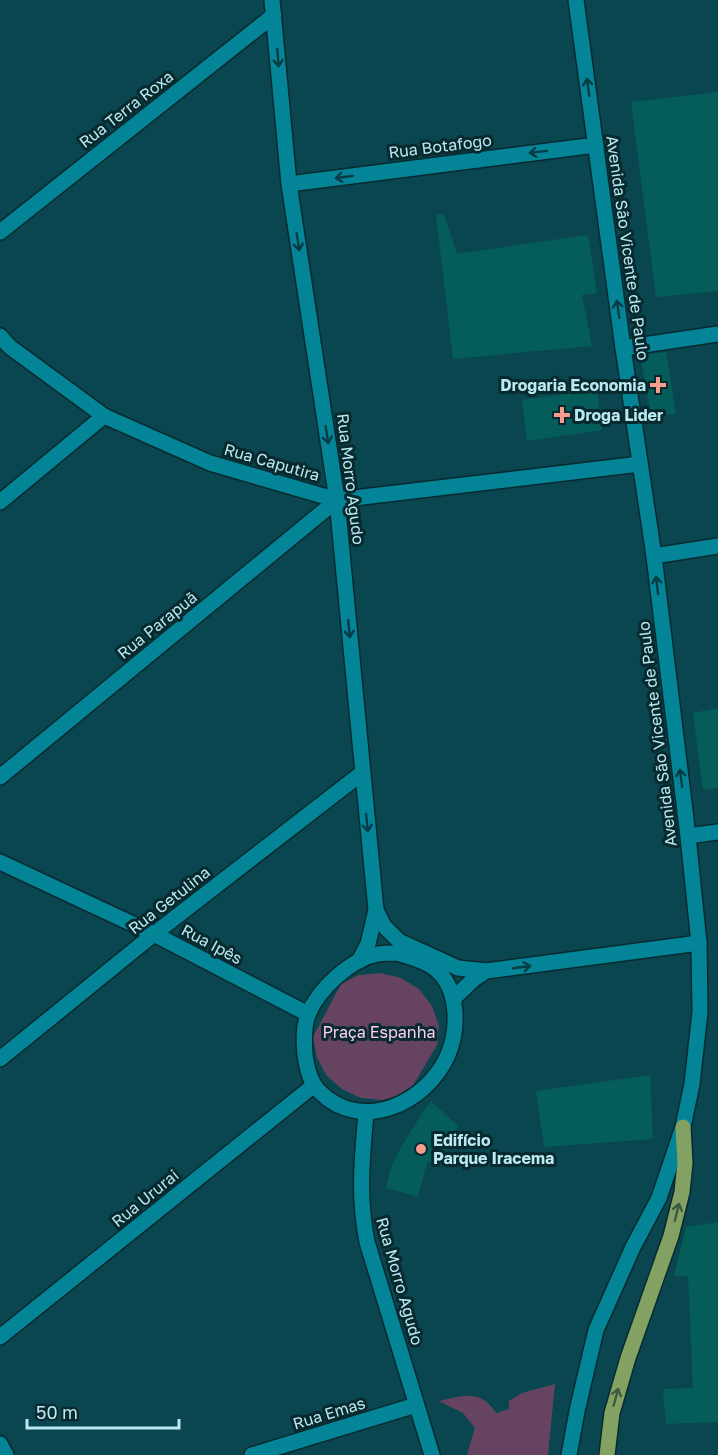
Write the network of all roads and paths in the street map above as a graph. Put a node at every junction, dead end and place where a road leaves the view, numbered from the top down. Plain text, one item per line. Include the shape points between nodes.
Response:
1 (576, 0) edge
2 (273, 7) edge
3 (596, 145) junction
4 (289, 184) junction
5 (0, 231) edge
6 (718, 334) edge
7 (0, 336) edge
8 (623, 348) junction
9 (104, 416) junction
10 (640, 464) junction
11 (337, 500) junction
12 (0, 502) edge
13 (718, 546) edge
14 (654, 556) junction
15 (362, 773) junction
16 (0, 777) edge
17 (718, 832) edge
18 (688, 836) junction
19 (0, 862) edge
20 (376, 910) junction
21 (154, 934) junction
22 (699, 943) junction
23 (359, 961) junction
24 (486, 971) junction
25 (453, 999) junction
26 (308, 1014) junction
27 (0, 1059) edge
28 (313, 1086) junction
29 (366, 1113) junction
30 (683, 1127) junction
31 (0, 1337) edge
32 (416, 1405) junction
33 (577, 1411) junction
34 (0, 1444) edge
35 (6, 1455) edge
36 (252, 1455) edge
37 (432, 1455) edge
38 (569, 1455) edge
39 (578, 1455) edge
40 (607, 1455) edge

3 -> 1 street, Avenida São Vicente de Paulo
2 -> 4 street, Rua Morro Agudo
2 - 5 street, Rua Terra Roxa
3 -> 4 street, Rua Botafogo
8 -> 3 street, Avenida São Vicente de Paulo
4 -> 11 street, Rua Morro Agudo
6 - 8 street
7 - 9 street, Rua Caputira
8 - 10 street, Avenida São Vicente de Paulo
9 - 11 street, Rua Caputira via 210,463
9 - 12 street
10 - 11 street, Rua Caputira
10 - 14 street, Avenida São Vicente de Paulo
11 -> 15 street, Rua Morro Agudo
11 - 16 street, Rua Parapuã
13 - 14 street
18 -> 14 street, Avenida São Vicente de Paulo
15 -> 20 street, Rua Morro Agudo
15 - 21 street, Rua Getulina
17 - 18 street
18 - 22 street, Avenida São Vicente de Paulo
19 - 21 street, Rua Ipês
20 - 23 street, Rua Morro Agudo via 368,944
20 - 24 street via 384,926 399,941 458,968
21 - 26 street, Rua Ipês
21 - 27 street, Rua Getulina
24 -> 22 street
22 - 30 street, Avenida São Vicente de Paulo via 700,1012 693,1084
23 - 25 street via 378,954 397,953 415,958 435,968 447,982
23 - 26 street via 320,994
24 - 25 street
25 - 29 street via 453,1035 437,1072 414,1095 381,1111
26 - 28 street via 305,1050
28 - 29 street via 338,1106
28 - 31 street, Rua Ururai
29 - 32 street, Rua Morro Agudo via 360,1187 367,1242
30 - 33 street, Avenida São Vicente de Paulo via 659,1198 596,1330
40 -> 30 main road via 612,1413 682,1192
32 - 36 street, Rua Emas
32 - 37 street, Rua Morro Agudo
33 - 38 street, Avenida São Vicente de Paulo
33 - 39 street, Avenida São Vicente de Paulo
34 - 35 street

